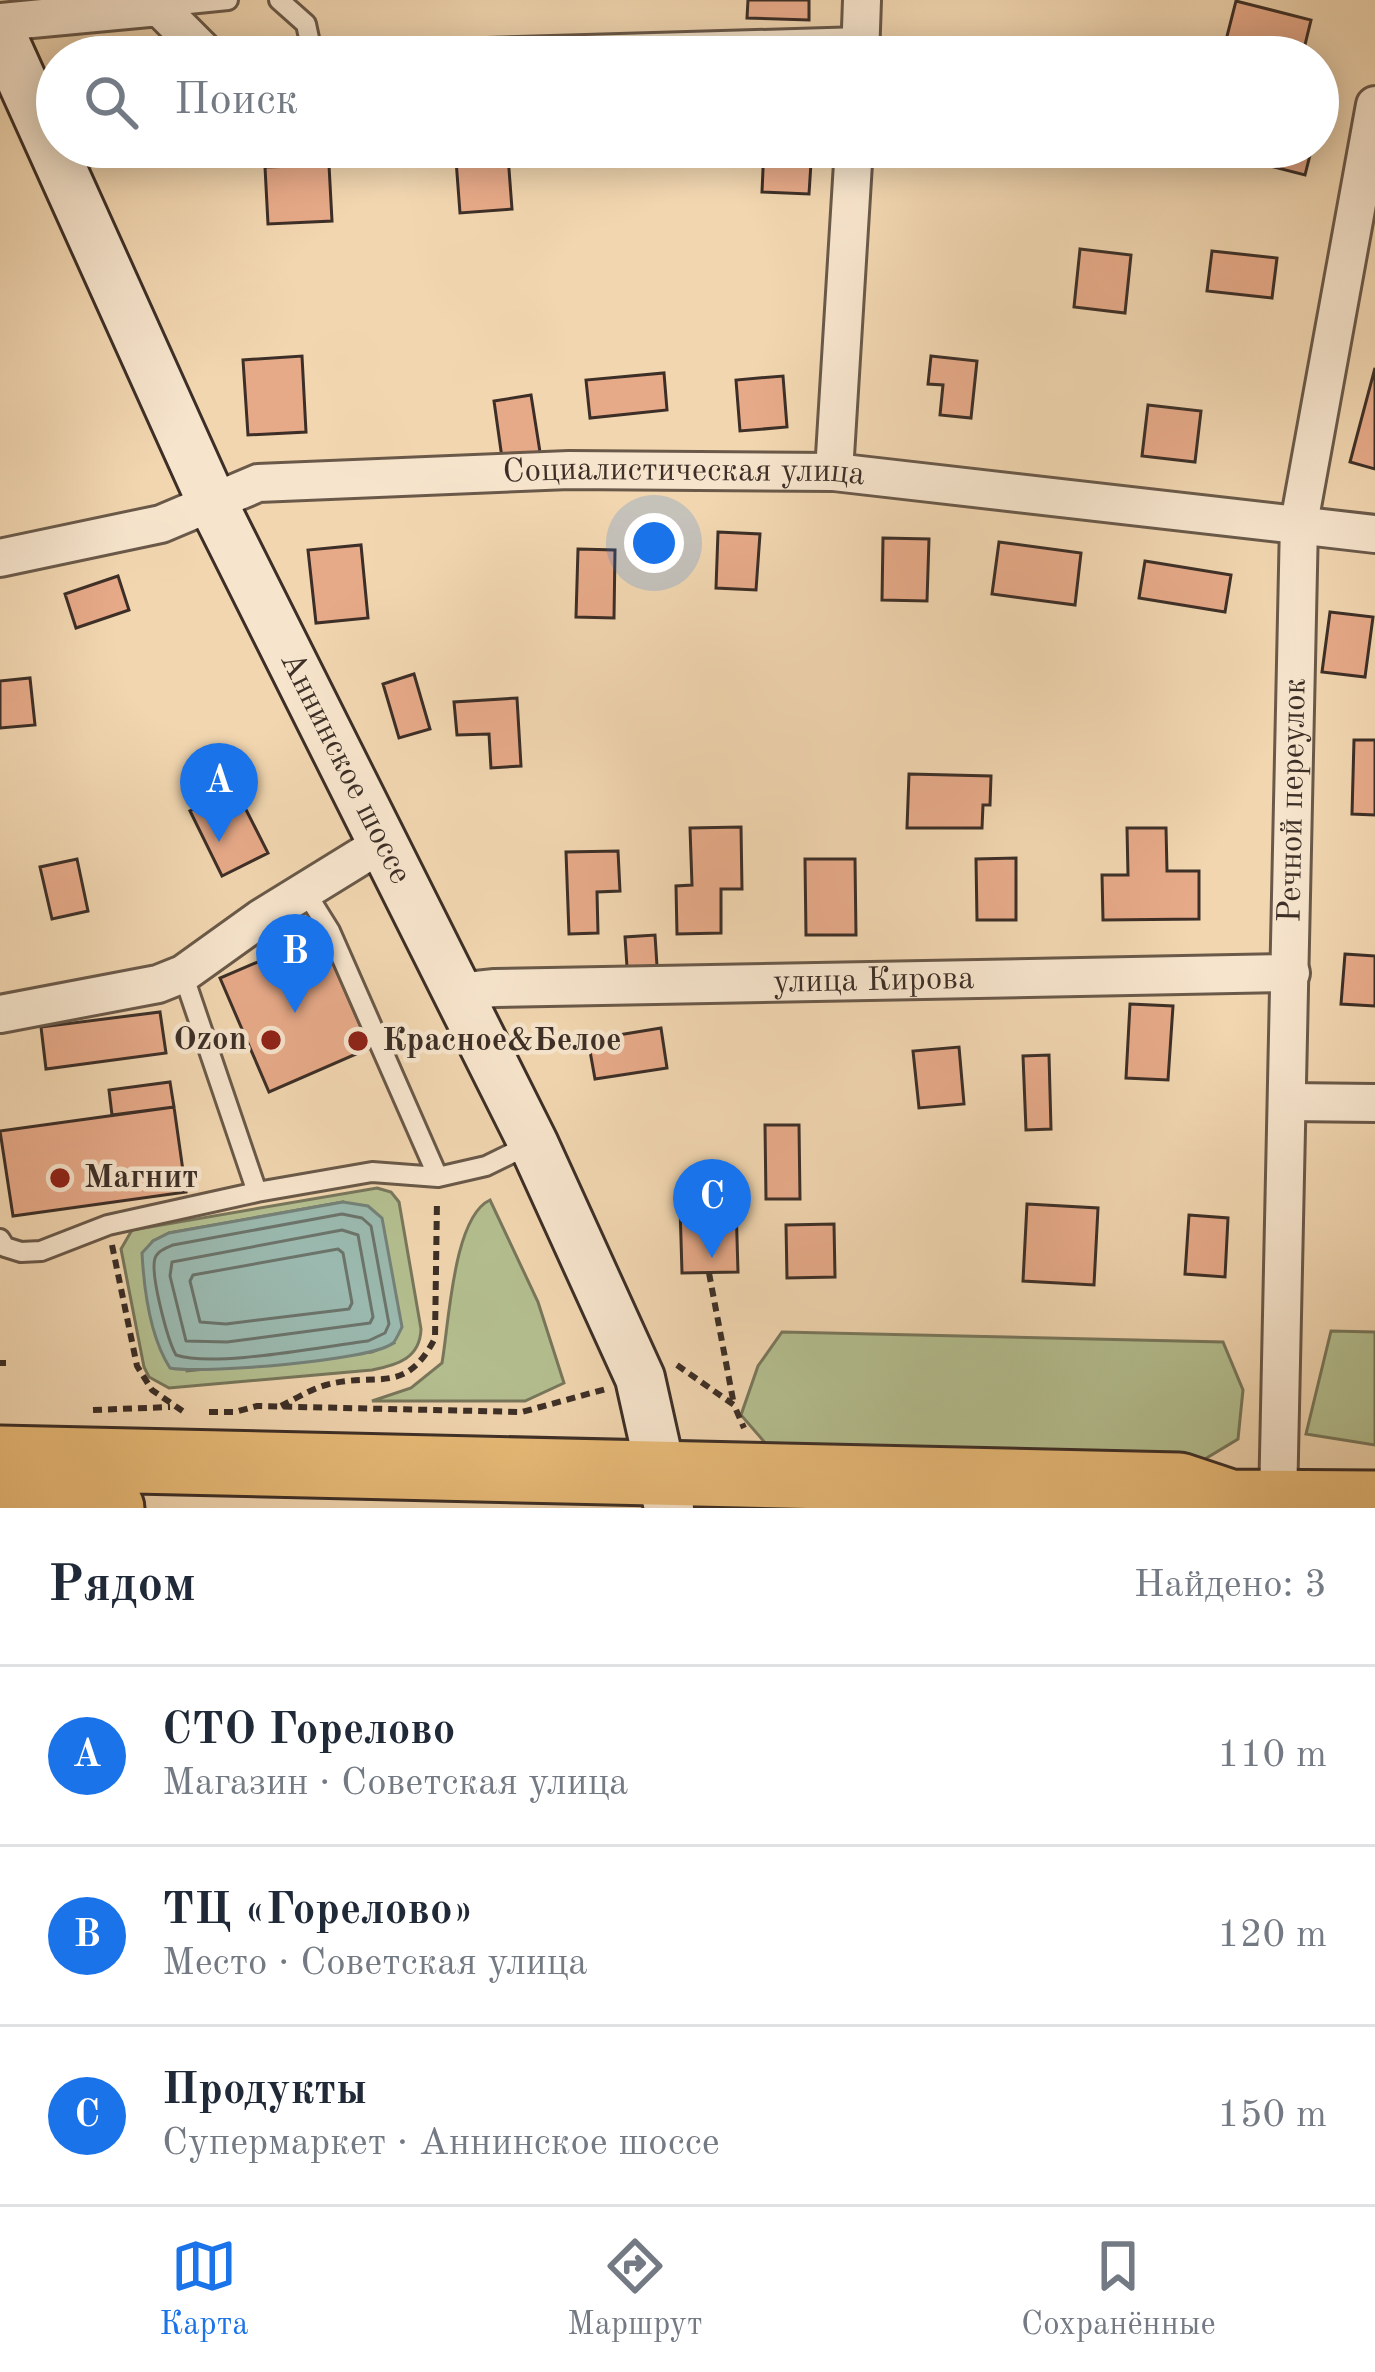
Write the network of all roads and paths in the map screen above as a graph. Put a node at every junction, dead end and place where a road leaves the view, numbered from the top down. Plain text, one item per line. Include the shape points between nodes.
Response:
1 (228, 0) edge
2 (278, 0) edge
3 (862, 0) edge
4 (159, 7) junction
5 (0, 22) edge
6 (0, 32) edge
7 (188, 36) edge
8 (308, 36) edge
9 (861, 36) edge
10 (1375, 105) edge
11 (36, 112) edge
12 (61, 168) edge
13 (853, 168) edge
14 (834, 472) junction
15 (211, 500) junction
16 (1299, 523) junction
17 (1375, 534) edge
18 (0, 557) edge
19 (381, 844) junction
20 (305, 891) junction
21 (1291, 973) junction
22 (183, 974) junction
23 (457, 992) junction
24 (0, 1014) edge
25 (1288, 1102) junction
26 (1375, 1103) edge
27 (533, 1143) junction
28 (438, 1177) junction
29 (256, 1192) junction
30 (108, 1226) junction
31 (0, 1240) edge
32 (709, 1273) dead end
33 (663, 1369) dead end
34 (609, 1388) dead end
35 (734, 1405) junction
36 (278, 1407) junction
37 (748, 1435) dead end
38 (0, 1458) edge
39 (665, 1491) edge
40 (1375, 1503) edge
41 (1241, 1504) edge
42 (0, 1507) edge
43 (112, 1508) edge

1 - 4 lane
2 - 8 lane
3 - 9 street
4 - 5 street
4 - 7 street
6 - 11 street, Аннинское шоссе
10 - 16 street, Речной переулок
12 - 15 street, Аннинское шоссе
13 - 14 street
14 - 15 street, Социалистическая улица via 569,470 258,483
14 - 16 street, Социалистическая улица
15 - 18 street, Социалистическая улица via 160,524
15 - 19 street, Аннинское шоссе
16 - 17 street, Социалистическая улица
16 - 21 street, Речной переулок
19 - 20 street
19 - 23 street, Аннинское шоссе
20 - 22 street
20 - 28 lane
21 - 23 street, улица Кирова
21 - 25 street, Речной переулок
22 - 24 street
22 - 29 lane
23 - 27 street, Аннинское шоссе
25 - 26 street
25 - 41 street, Речной переулок
27 - 28 lane
27 - 39 street, Аннинское шоссе via 640,1378
28 - 29 lane via 372,1172
28 - 36 path via 435,1338 425,1357 410,1373 327,1384
29 - 30 lane
30 - 31 lane via 41,1251 21,1252
30 - 36 path via 137,1366 152,1390 183,1412
32 - 35 path
33 - 35 path via 675,1364
34 - 36 path via 522,1412
35 - 37 path
38 - 39 highway
39 - 41 highway via 1179,1485
40 - 41 highway
42 - 43 highway

